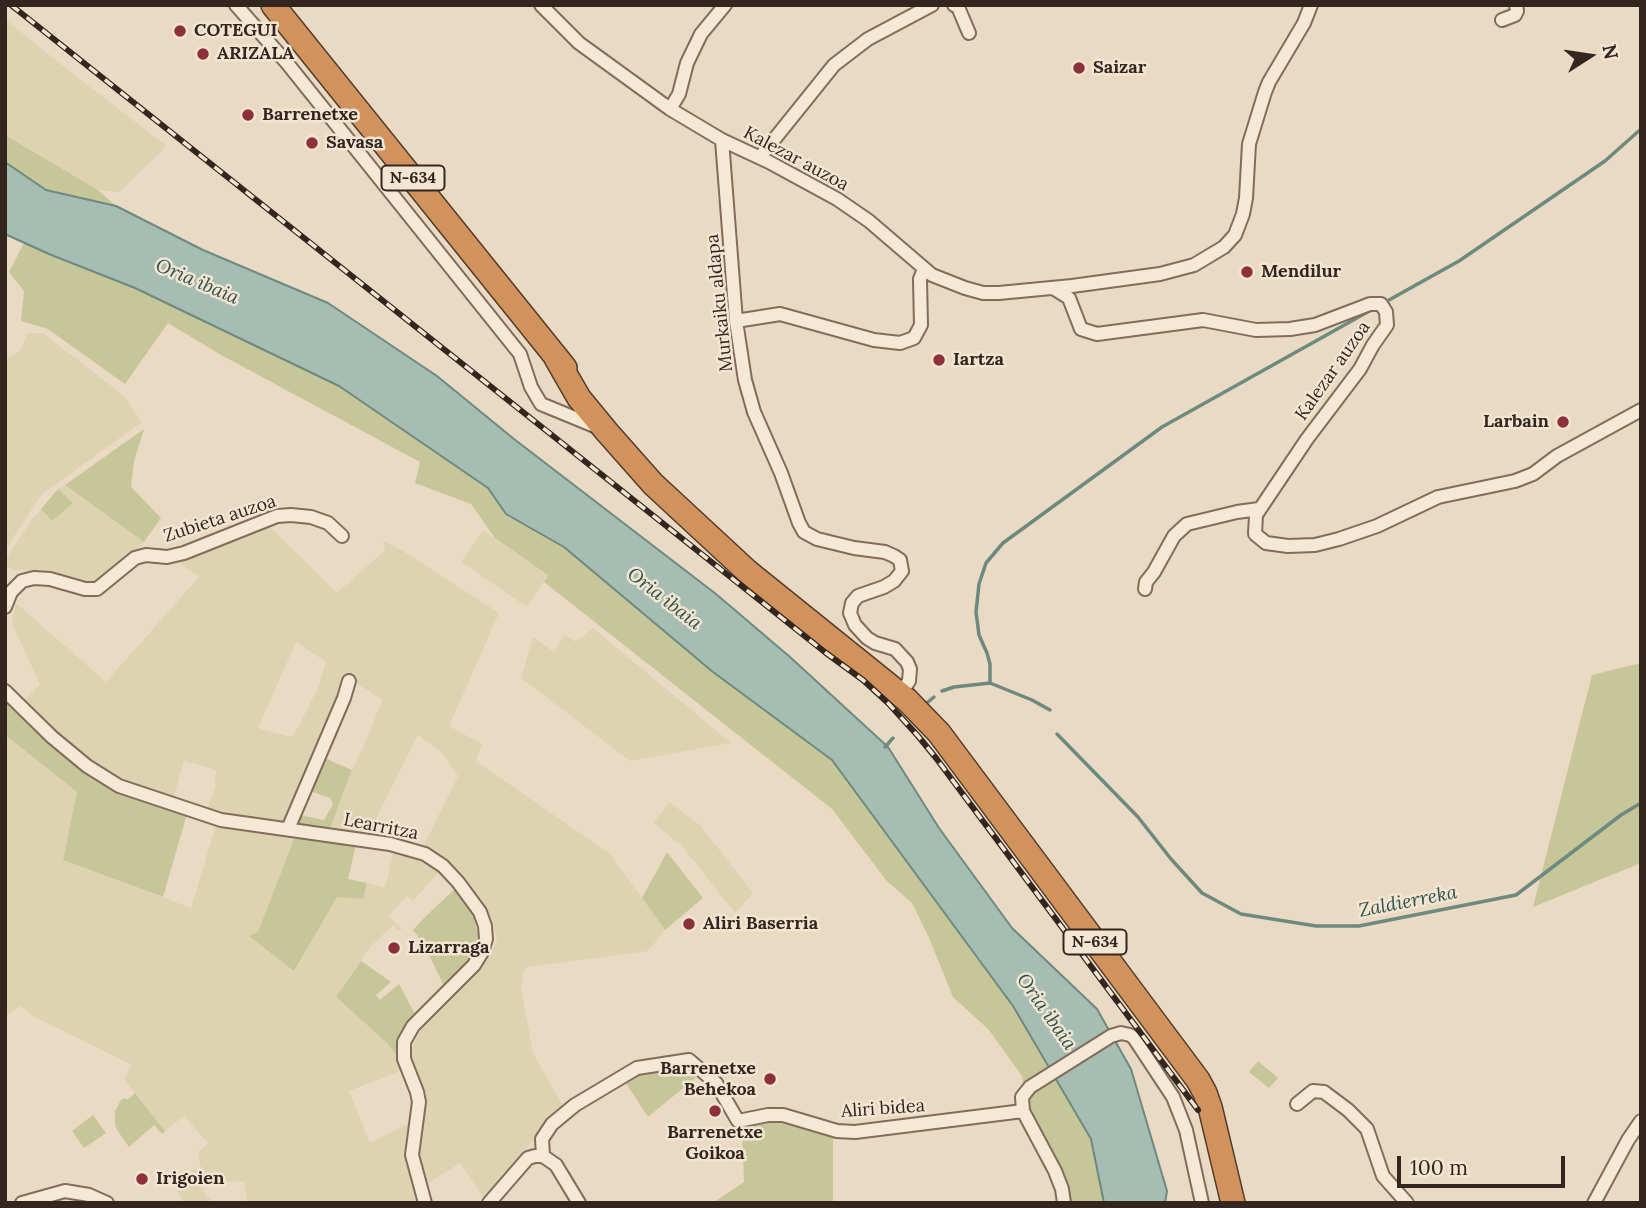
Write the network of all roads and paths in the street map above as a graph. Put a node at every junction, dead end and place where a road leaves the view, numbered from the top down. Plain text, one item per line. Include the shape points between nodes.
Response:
1 (236, 5) edge
2 (266, 5) edge
3 (272, 5) edge
4 (541, 5) edge
5 (724, 5) edge
6 (932, 5) edge
7 (954, 5) edge
8 (1311, 5) edge
9 (1516, 5) edge
10 (1502, 20) dead end
11 (969, 33) dead end
12 (317, 60) junction
13 (670, 109) junction
14 (722, 140) junction
15 (760, 158) junction
16 (924, 269) junction
17 (1053, 288) junction
18 (736, 321) junction
19 (572, 389) junction
20 (552, 409) junction
21 (1641, 410) edge
22 (611, 429) junction
23 (1259, 509) junction
24 (342, 536) dead end
25 (1145, 589) dead end
26 (5, 607) edge
27 (349, 681) dead end
28 (5, 691) edge
29 (900, 694) junction
30 (288, 829) junction
31 (1297, 1104) dead end
32 (1023, 1111) junction
33 (1641, 1121) edge
34 (543, 1156) junction
35 (22, 1203) edge
36 (107, 1203) edge
37 (425, 1203) edge
38 (489, 1203) edge
39 (579, 1203) edge
40 (1064, 1203) edge
41 (1202, 1203) edge
42 (1233, 1203) edge
43 (1407, 1203) edge
44 (1594, 1203) edge

1 - 20 street via 520,354 537,398
2 - 12 highway, N-634
3 - 12 highway, N-634
4 - 13 street, Kalezar auzoa via 579,43
5 - 13 street via 701,34
6 - 15 street via 868,39 834,65
7 - 11 street
8 - 17 street, Kalezar auzoa via 1265,92 1249,145 1246,198 1235,235 1194,265
9 - 10 street via 1515,15
12 - 19 highway, N-634 via 556,358
13 - 14 street, Kalezar auzoa
14 - 15 street, Kalezar auzoa
14 - 18 street, Murkaiku aldapa
15 - 16 street, Kalezar auzoa via 854,210
16 - 17 street, Kalezar auzoa via 983,293
16 - 18 street via 921,325 914,338 900,343 780,314
17 - 23 street, Kalezar auzoa via 1069,298 1082,329 1097,334 1203,320 1256,330 1290,329 1381,304 1387,325
18 - 29 street, Murkaiku aldapa via 754,412 801,528 817,539 885,552 900,560 902,571 894,581 858,596 850,613 867,638 895,649 907,662 909,681
19 - 20 street via 577,404 562,411
19 - 22 highway, N-634
20 - 22 street
21 - 23 street via 1533,474 1438,497 1339,539 1288,547 1266,543 1255,534
22 - 29 highway, N-634 via 706,532 760,582
23 - 25 street via 1187,524 1174,536
24 - 26 street, Zubieta auzoa via 328,523 311,517 277,516 184,552 135,558 97,589 50,579 22,581
27 - 30 street
28 - 30 street, Learritza via 52,737 119,786 221,820
29 - 42 highway, N-634 via 947,743 1198,1080 1210,1107
30 - 37 street, Learritza via 390,844 425,854 451,874 480,912 486,939 482,952 413,1026 404,1042 404,1059 419,1102 412,1155
31 - 43 street via 1313,1091 1324,1092 1348,1110 1367,1129 1383,1175
32 - 34 street, Aliri bidea via 855,1132 783,1115 738,1121 716,1083 689,1060 637,1068 575,1105 542,1139
32 - 40 street via 1055,1171
32 - 41 street via 1023,1097 1030,1087 1111,1036 1130,1035 1173,1097 1186,1130
33 - 44 street
34 - 38 street via 528,1158
34 - 39 street via 556,1165
35 - 36 street via 65,1191

